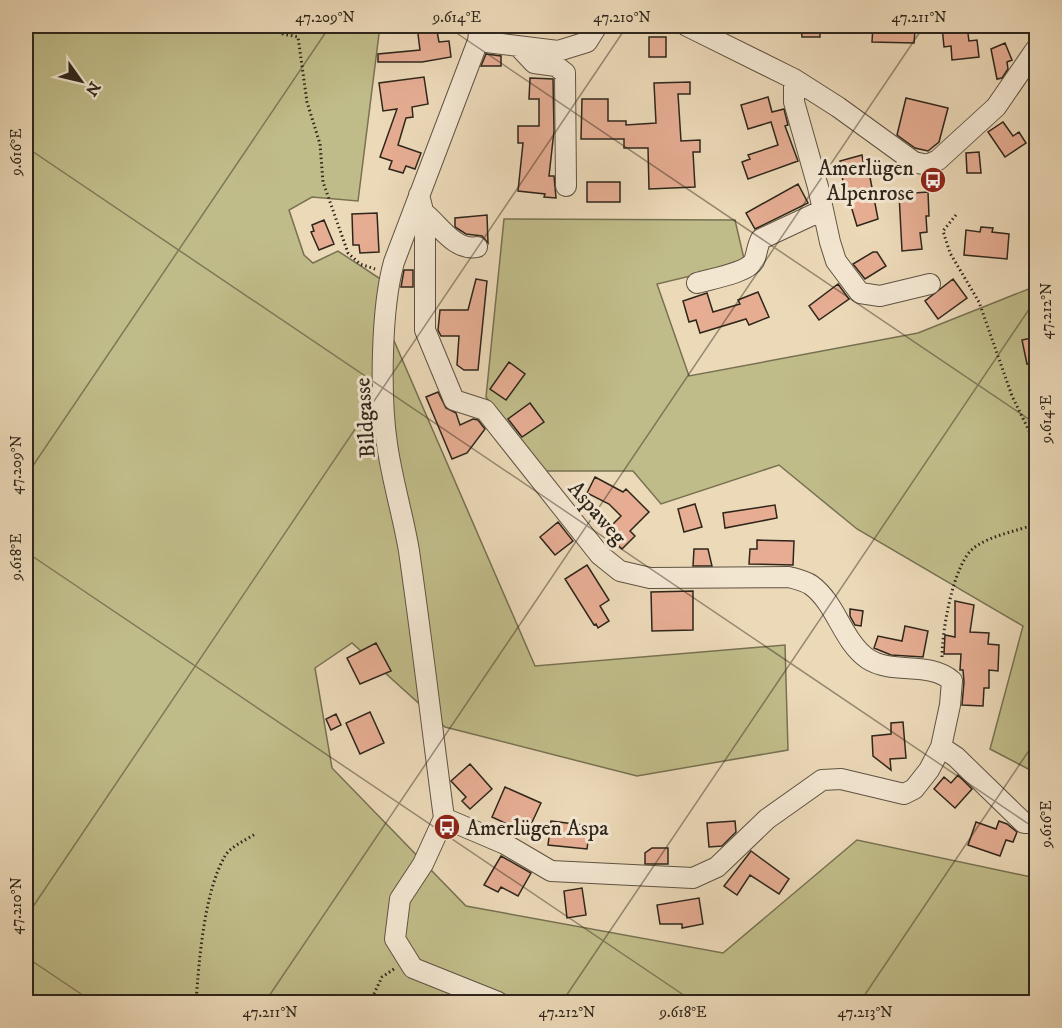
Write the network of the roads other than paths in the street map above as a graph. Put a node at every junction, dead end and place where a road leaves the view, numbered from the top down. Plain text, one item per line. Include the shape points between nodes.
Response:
1 (597, 26) edge
2 (687, 26) edge
3 (479, 33) edge
4 (519, 47) junction
5 (1036, 49) edge
6 (794, 79) junction
7 (566, 186) dead end
8 (421, 204) junction
9 (823, 210) junction
10 (477, 247) dead end
11 (697, 283) dead end
12 (930, 284) dead end
13 (941, 747) junction
14 (444, 818) junction
15 (1036, 823) edge
16 (498, 1002) edge

1 - 4 street via 587,42 558,51
2 - 6 street
3 - 4 street
3 - 8 street, Bildgasse
4 - 7 street via 534,63 556,66 565,73
5 - 6 street via 996,107 938,160 927,165 914,162
6 - 9 street via 794,102
8 - 10 street via 452,241 467,249
8 - 13 street, Aspaweg via 425,330 454,400 486,410 600,555 620,571 650,578 789,577 810,584 829,603 867,658 882,666 943,673 952,681
8 - 14 street, Bildgasse via 391,275 383,400 387,445 408,549
9 - 11 street via 761,239 754,260 746,268
9 - 12 street via 836,261 860,293 880,296
13 - 14 street via 929,770 914,789 904,794 841,779 822,780 767,819 717,867 693,878 551,871 505,844
13 - 15 street via 1024,823
14 - 16 street via 423,864 400,899 395,939 413,968

